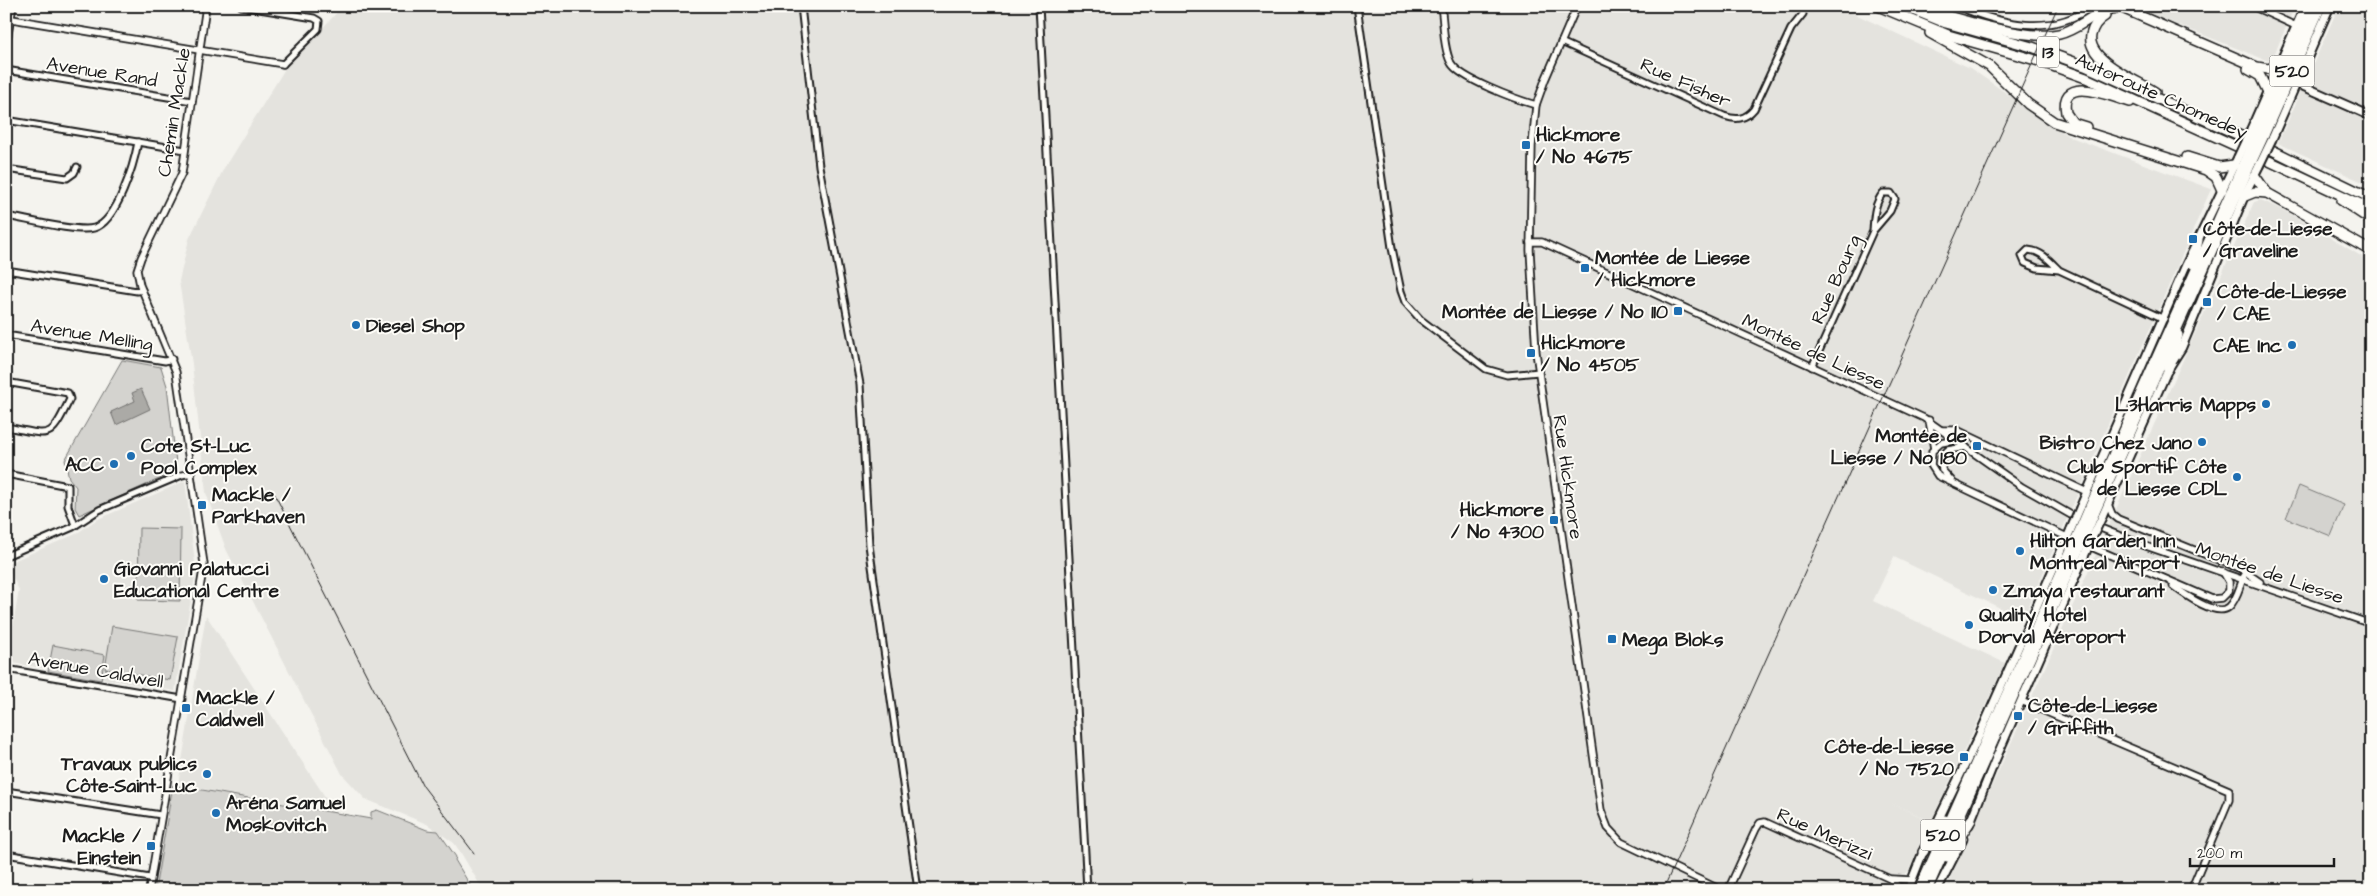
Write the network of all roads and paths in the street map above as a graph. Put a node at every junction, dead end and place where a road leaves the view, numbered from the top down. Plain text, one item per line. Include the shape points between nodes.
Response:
1 (13, 6) edge
2 (206, 6) edge
3 (241, 6) edge
4 (801, 6) edge
5 (1039, 6) edge
6 (1357, 6) edge
7 (1441, 6) edge
8 (1577, 6) edge
9 (1878, 6) edge
10 (1904, 6) edge
11 (1914, 6) edge
12 (1957, 6) edge
13 (2092, 6) edge
14 (2252, 6) edge
15 (2304, 6) edge
16 (2314, 6) edge
17 (2321, 6) edge
18 (2330, 6) edge
19 (1803, 14) dead end
20 (1899, 16) junction
21 (8, 18) edge
22 (2296, 26) junction
23 (1561, 42) junction
24 (6, 45) edge
25 (199, 50) junction
26 (283, 64) joint
27 (2278, 66) junction
28 (6, 70) edge
29 (2296, 83) junction
30 (2268, 90) junction
31 (192, 101) junction
32 (1536, 105) junction
33 (2187, 111) junction
34 (2166, 114) junction
35 (2371, 116) edge
36 (6, 120) edge
37 (2261, 134) junction
38 (138, 142) junction
39 (185, 150) junction
40 (2245, 162) junction
41 (76, 167) dead end
42 (6, 169) edge
43 (2255, 176) junction
44 (2310, 179) junction
45 (2222, 190) junction
46 (2267, 193) junction
47 (2245, 196) junction
48 (2371, 196) edge
49 (2371, 210) edge
50 (6, 216) edge
51 (2371, 220) edge
52 (1873, 231) junction
53 (2198, 240) junction
54 (1530, 242) junction
55 (2371, 251) edge
56 (6, 270) edge
57 (2059, 270) junction
58 (142, 290) junction
59 (2187, 290) junction
60 (2164, 318) junction
61 (2180, 320) junction
62 (6, 335) edge
63 (172, 359) junction
64 (1812, 367) junction
65 (2168, 369) junction
66 (1539, 372) junction
67 (6, 382) edge
68 (1929, 420) junction
69 (6, 427) edge
70 (1941, 430) junction
71 (1956, 440) junction
72 (1966, 447) junction
73 (1934, 449) junction
74 (192, 473) junction
75 (6, 474) edge
76 (1954, 483) junction
77 (2087, 492) junction
78 (2108, 504) junction
79 (2091, 512) junction
80 (2071, 515) dead end
81 (76, 525) junction
82 (2103, 529) dead end
83 (2082, 533) junction
84 (2067, 537) junction
85 (2089, 546) junction
86 (6, 556) edge
87 (2223, 572) junction
88 (2246, 572) junction
89 (2158, 577) junction
90 (2244, 578) junction
91 (2266, 586) junction
92 (2371, 624) edge
93 (6, 669) edge
94 (182, 699) junction
95 (2021, 701) junction
96 (1968, 781) junction
97 (6, 791) edge
98 (161, 815) junction
99 (1971, 820) junction
100 (1923, 852) junction
101 (6, 854) edge
102 (150, 878) junction
103 (1890, 879) junction
104 (1912, 880) junction
105 (149, 890) edge
106 (918, 890) edge
107 (1087, 890) edge
108 (1721, 890) edge
109 (1728, 890) edge
110 (1902, 890) edge
111 (1908, 890) edge
112 (1919, 890) edge
113 (1927, 890) edge
114 (1937, 890) edge
115 (2191, 890) edge

1 - 21 street
2 - 25 street, Chemin Mackle
3 - 26 street via 316,19 320,23 318,29
4 - 106 street via 819,166 860,384 869,545
5 - 107 street
6 - 66 street via 1392,248 1405,302 1420,320 1486,369 1507,375
7 - 32 street via 1448,55 1456,70
8 - 23 street, Rue Hickmore
9 - 20 highway, Autoroute Chomedey / 13
10 - 33 highway, Autoroute Chomedey / 13 via 1946,23 2068,60
11 - 27 highway via 2038,36 2066,32 2103,11 2122,8 2257,67 2268,69
12 - 13 street via 1990,17 2041,26 2067,21
14 - 22 street
15 - 22 main road
16 - 37 highway, 520
17 - 37 highway, 520
18 - 29 main road
19 - 23 street, Rue Fisher via 1791,29 1754,109 1740,119 1724,116
20 - 34 highway, Autoroute Chomedey / 13 via 2060,68
20 - 45 highway via 1989,66 2028,104 2054,122 2206,170 2216,177
21 - 24 street
21 - 25 street
22 - 27 main road
23 - 32 street, Rue Hickmore
25 - 26 street
25 - 31 street, Chemin Mackle
27 - 30 main road
28 - 31 street, Avenue Rand
29 - 35 main road
29 - 37 main road
30 - 33 highway via 2256,73 2132,18 2116,13 2100,19 2091,38 2098,57
30 - 37 main road
31 - 39 street, Chemin Mackle
32 - 54 street, Rue Hickmore
33 - 48 highway, Autoroute Chomedey / 13
34 - 40 highway via 2086,89 2070,94 2065,107 2068,118 2078,125 2220,167
34 - 44 highway, Autoroute Chomedey / 13
36 - 38 street
37 - 40 highway, 520, bridge
37 - 40 main road, bridge
38 - 39 street
38 - 50 street via 131,172 110,215 101,225 86,229
39 - 58 street, Chemin Mackle via 180,179 138,265
40 - 43 main road
40 - 45 main road
40 - 59 highway, 520
40 - 61 highway, 520
41 - 42 street via 67,178
43 - 46 highway
43 - 47 main road
44 - 49 highway, Autoroute Chomedey / 13
44 - 51 highway
45 - 53 main road
46 - 47 highway via 2255,192
46 - 55 highway
47 - 65 main road via 2182,347
52 - 52 street, Rue Bourg via 1892,208 1894,198 1891,193 1883,193 1880,197
52 - 64 street, Rue Bourg
53 - 59 highway
53 - 60 main road
54 - 64 street, Montée de Liesse via 1542,242
54 - 66 street, Rue Hickmore
56 - 58 street
57 - 57 street via 2034,251 2027,250 2022,256 2025,263 2037,268
57 - 60 street
58 - 63 street, Chemin Mackle
59 - 79 highway, 520
60 - 77 main road
61 - 65 highway
61 - 79 highway, 520
62 - 63 street, Avenue Melling via 165,361
63 - 74 street, Chemin Mackle
64 - 68 street, Montée de Liesse
65 - 78 main road
66 - 108 street, Rue Hickmore via 1603,818 1615,837 1626,845
67 - 69 street via 68,393 70,399 51,432
68 - 70 street, Montée de Liesse
68 - 73 street
70 - 71 street, Montée de Liesse
70 - 77 street via 1955,429
71 - 72 street, Montée de Liesse
71 - 73 street via 1943,442
72 - 76 street via 1950,450 1941,457 1942,470
72 - 80 street, Montée de Liesse via 2035,496
73 - 76 street via 1931,459 1934,472
74 - 81 street via 99,510
74 - 94 street, Chemin Mackle via 204,568
75 - 81 street via 68,485 68,506
76 - 84 street
77 - 79 main road
78 - 79 main road
78 - 88 street via 2113,516
79 - 83 highway, 520, bridge
79 - 83 main road, bridge
81 - 86 street
82 - 87 street, Montée de Liesse
83 - 84 main road
83 - 85 main road
83 - 96 highway, 520
83 - 113 highway, 520
84 - 100 main road via 1979,736
85 - 89 street
85 - 95 main road
87 - 89 street via 2230,588 2226,596 2218,599 2205,597
87 - 90 street, Montée de Liesse
88 - 90 street
88 - 91 street
89 - 90 street via 2193,599 2219,610 2227,609 2231,604
90 - 91 street, Montée de Liesse
91 - 92 street, Montée de Liesse
93 - 94 street, Avenue Caldwell
94 - 98 street, Chemin Mackle
95 - 99 main road
95 - 115 street via 2229,790 2230,800
96 - 100 highway
96 - 112 highway, 520
97 - 98 street
98 - 102 street, Chemin Mackle
99 - 113 highway
99 - 114 main road
100 - 104 main road
101 - 102 street
102 - 105 street, Chemin Mackle
103 - 104 street, Rue Merizzi
103 - 109 street, Rue Merizzi via 1763,822 1756,828
103 - 110 street, Rue Merizzi
104 - 111 main road

